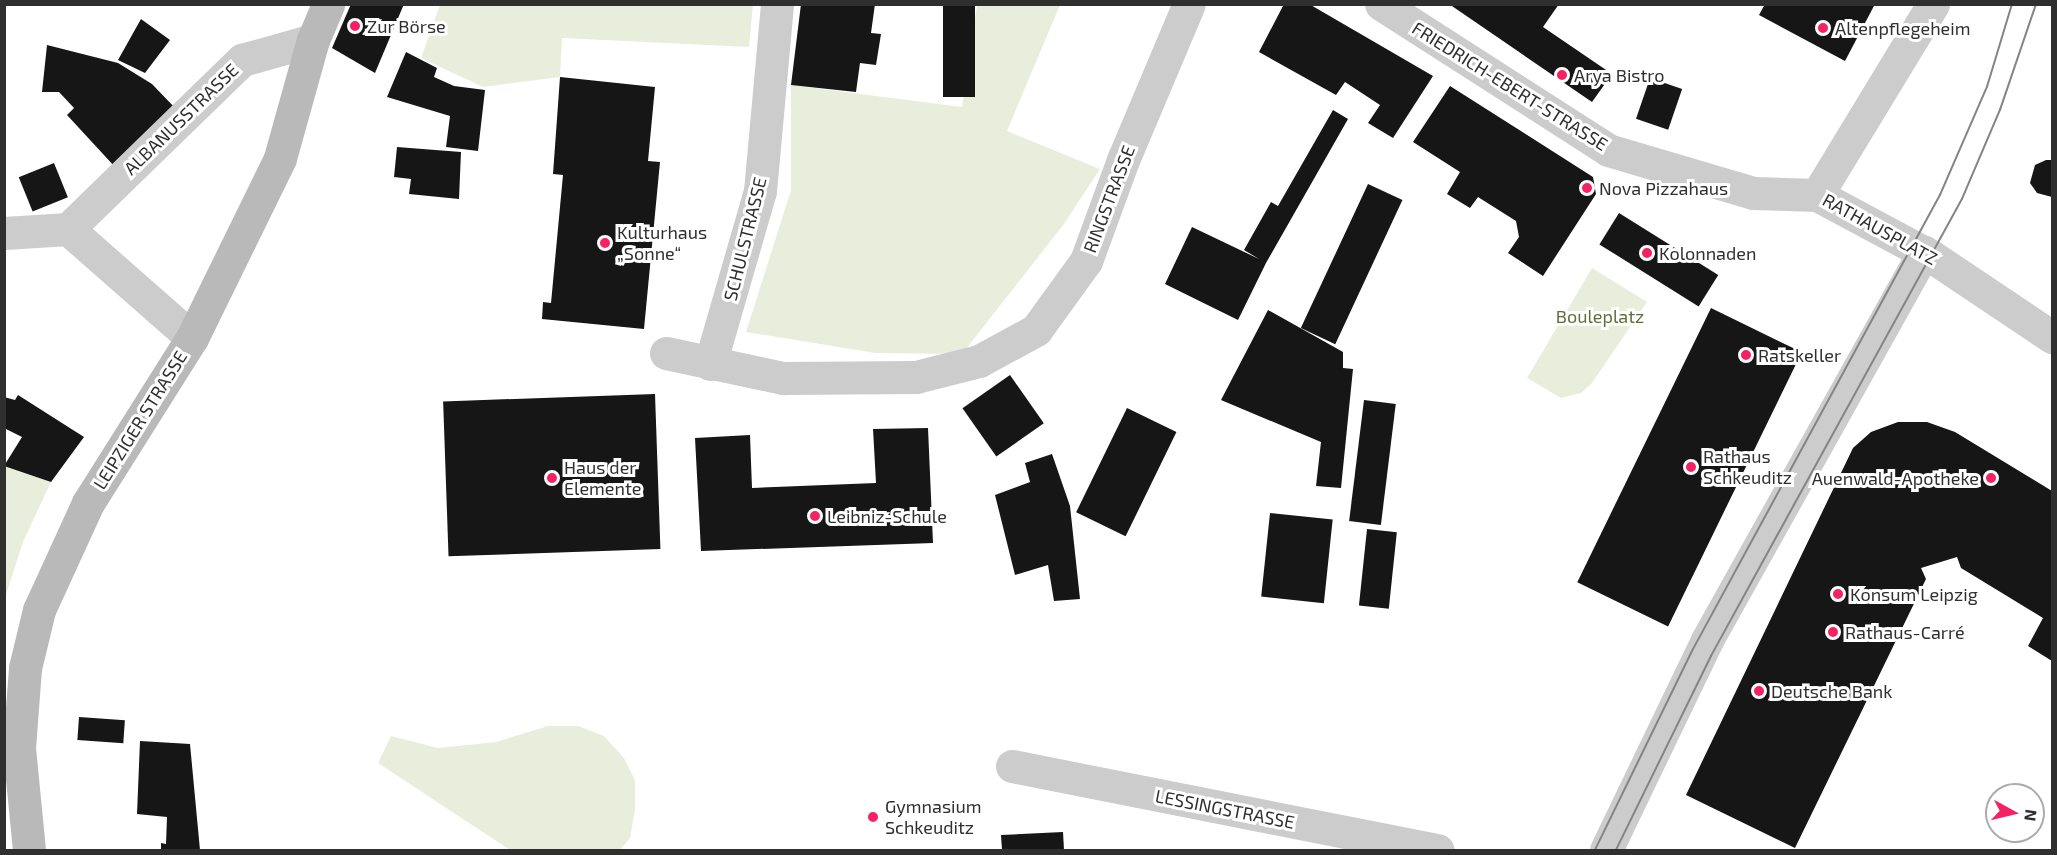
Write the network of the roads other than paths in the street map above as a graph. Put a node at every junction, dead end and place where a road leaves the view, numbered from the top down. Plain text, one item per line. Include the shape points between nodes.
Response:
1 (328, 4) edge
2 (777, 4) edge
3 (1189, 4) edge
4 (1381, 4) edge
5 (1929, 13) edge
6 (313, 40) junction
7 (1817, 195) junction
8 (68, 229) junction
9 (4, 233) edge
10 (1924, 252) junction
11 (2052, 337) edge
12 (192, 338) junction
13 (666, 353) dead end
14 (710, 364) junction
15 (1012, 766) dead end
16 (29, 850) edge
17 (1438, 850) edge
18 (1606, 850) edge

1 - 6 street, LEIPZIGER STRASSE
2 - 14 street, SCHULSTRASSE via 760,191
3 - 14 street, RINGSTRASSE via 1123,160 1086,261 1036,330 979,361 916,378 783,378
4 - 7 street, FRIEDRICH-EBERT-STRASSE via 1608,150 1753,193
5 - 7 street, RATHAUSPLATZ
6 - 8 street, ALBANUSSTRASSE via 242,60
6 - 12 street, LEIPZIGER STRASSE via 280,158
7 - 10 street, RATHAUSPLATZ
8 - 9 street
8 - 12 street
10 - 11 street, RATHAUSPLATZ
10 - 18 street via 1707,640
12 - 16 street, LEIPZIGER STRASSE via 88,502 39,610 25,668 19,748
13 - 14 street, RINGSTRASSE
15 - 17 street, LESSINGSTRASSE

